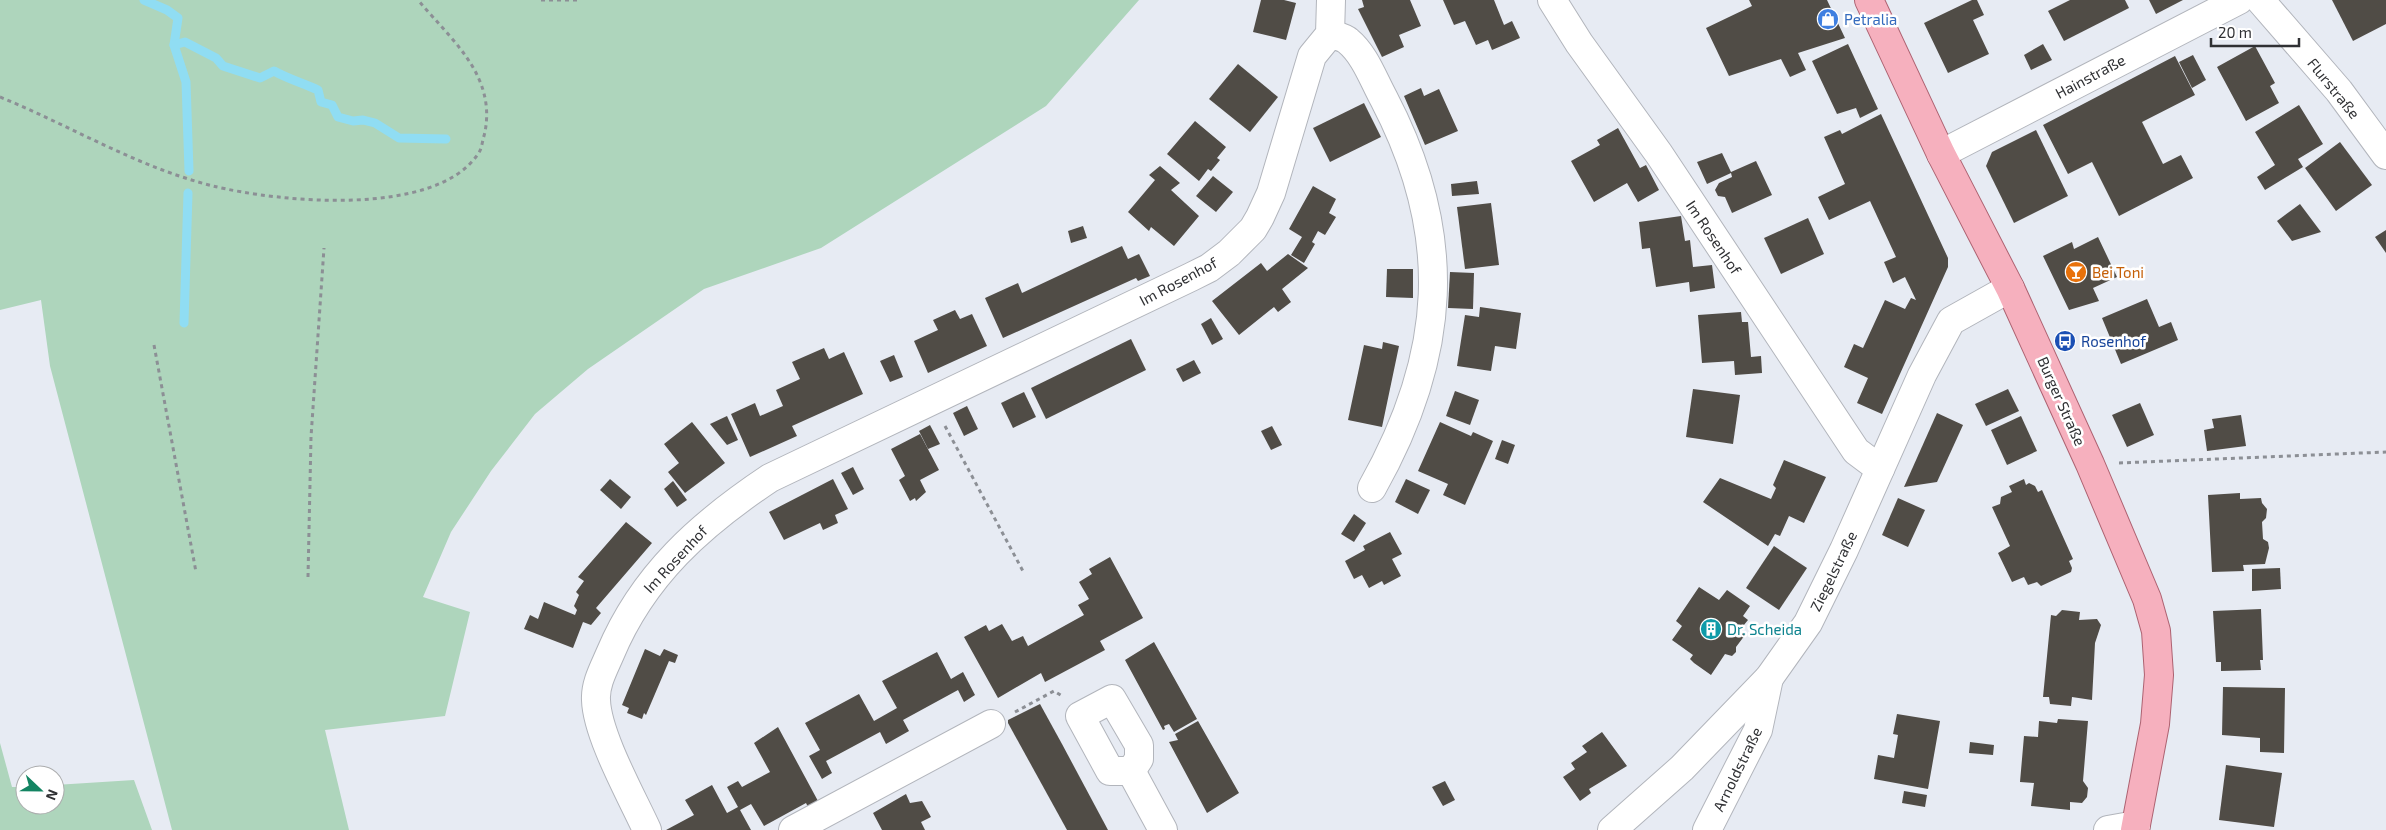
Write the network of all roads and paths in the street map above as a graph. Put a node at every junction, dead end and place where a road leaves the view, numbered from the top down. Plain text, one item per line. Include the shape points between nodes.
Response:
1 (418, 0) edge
2 (541, 0) edge
3 (581, 0) edge
4 (1331, 0) edge
5 (1552, 0) edge
6 (1869, 0) edge
7 (2239, 0) edge
8 (2260, 0) edge
9 (1330, 34) junction
10 (0, 96) edge
11 (1941, 154) junction
12 (2386, 156) edge
13 (324, 248) dead end
14 (2010, 288) junction
15 (154, 345) dead end
16 (932, 401) junction
17 (2386, 452) edge
18 (2090, 464) junction
19 (1880, 469) junction
20 (1372, 488) dead end
21 (196, 572) dead end
22 (1024, 573) dead end
23 (308, 577) dead end
24 (1769, 678) junction
25 (1041, 698) dead end
26 (1000, 720) joint
27 (1131, 771) dead end
28 (830, 821) edge
29 (2135, 827) edge
30 (647, 830) edge
31 (793, 830) edge
32 (1163, 830) edge
33 (1612, 830) edge
34 (1707, 830) edge
35 (2108, 830) edge

1 - 10 path via 478,77 487,106 480,153 464,170 426,191 352,200 279,199 213,186 143,163
2 - 3 path
4 - 9 street
5 - 19 street, Im Rosenhof via 1665,163 1856,451
6 - 11 main road, Burger Straße
7 - 11 street, Hainstraße
8 - 12 street, Flurstraße via 2339,91
9 - 16 street, Im Rosenhof via 1312,56 1271,193 1260,217 1253,229 1229,253 1209,268
9 - 20 street via 1347,39 1362,56 1390,110 1416,172 1429,224 1433,258 1433,289 1424,365 1395,447
11 - 14 main road, Burger Straße
13 - 23 path via 311,437
14 - 18 main road, Burger Straße
14 - 19 street, Ziegelstraße via 1950,321
15 - 21 path
16 - 22 path
16 - 30 street, Im Rosenhof via 770,478 727,506 686,542 643,592 618,634 599,679 596,700 599,719 613,756
17 - 18 path
18 - 29 main road, Burger Straße via 2147,599 2156,631 2159,675 2155,724
19 - 24 street, Ziegelstraße via 1808,623
24 - 33 street, Ziegelstraße via 1682,768
24 - 34 street, Arnoldstraße via 1758,730
25 - 26 path
26 - 28 street
27 - 32 street
28 - 31 street
29 - 35 street, Burger Straße

